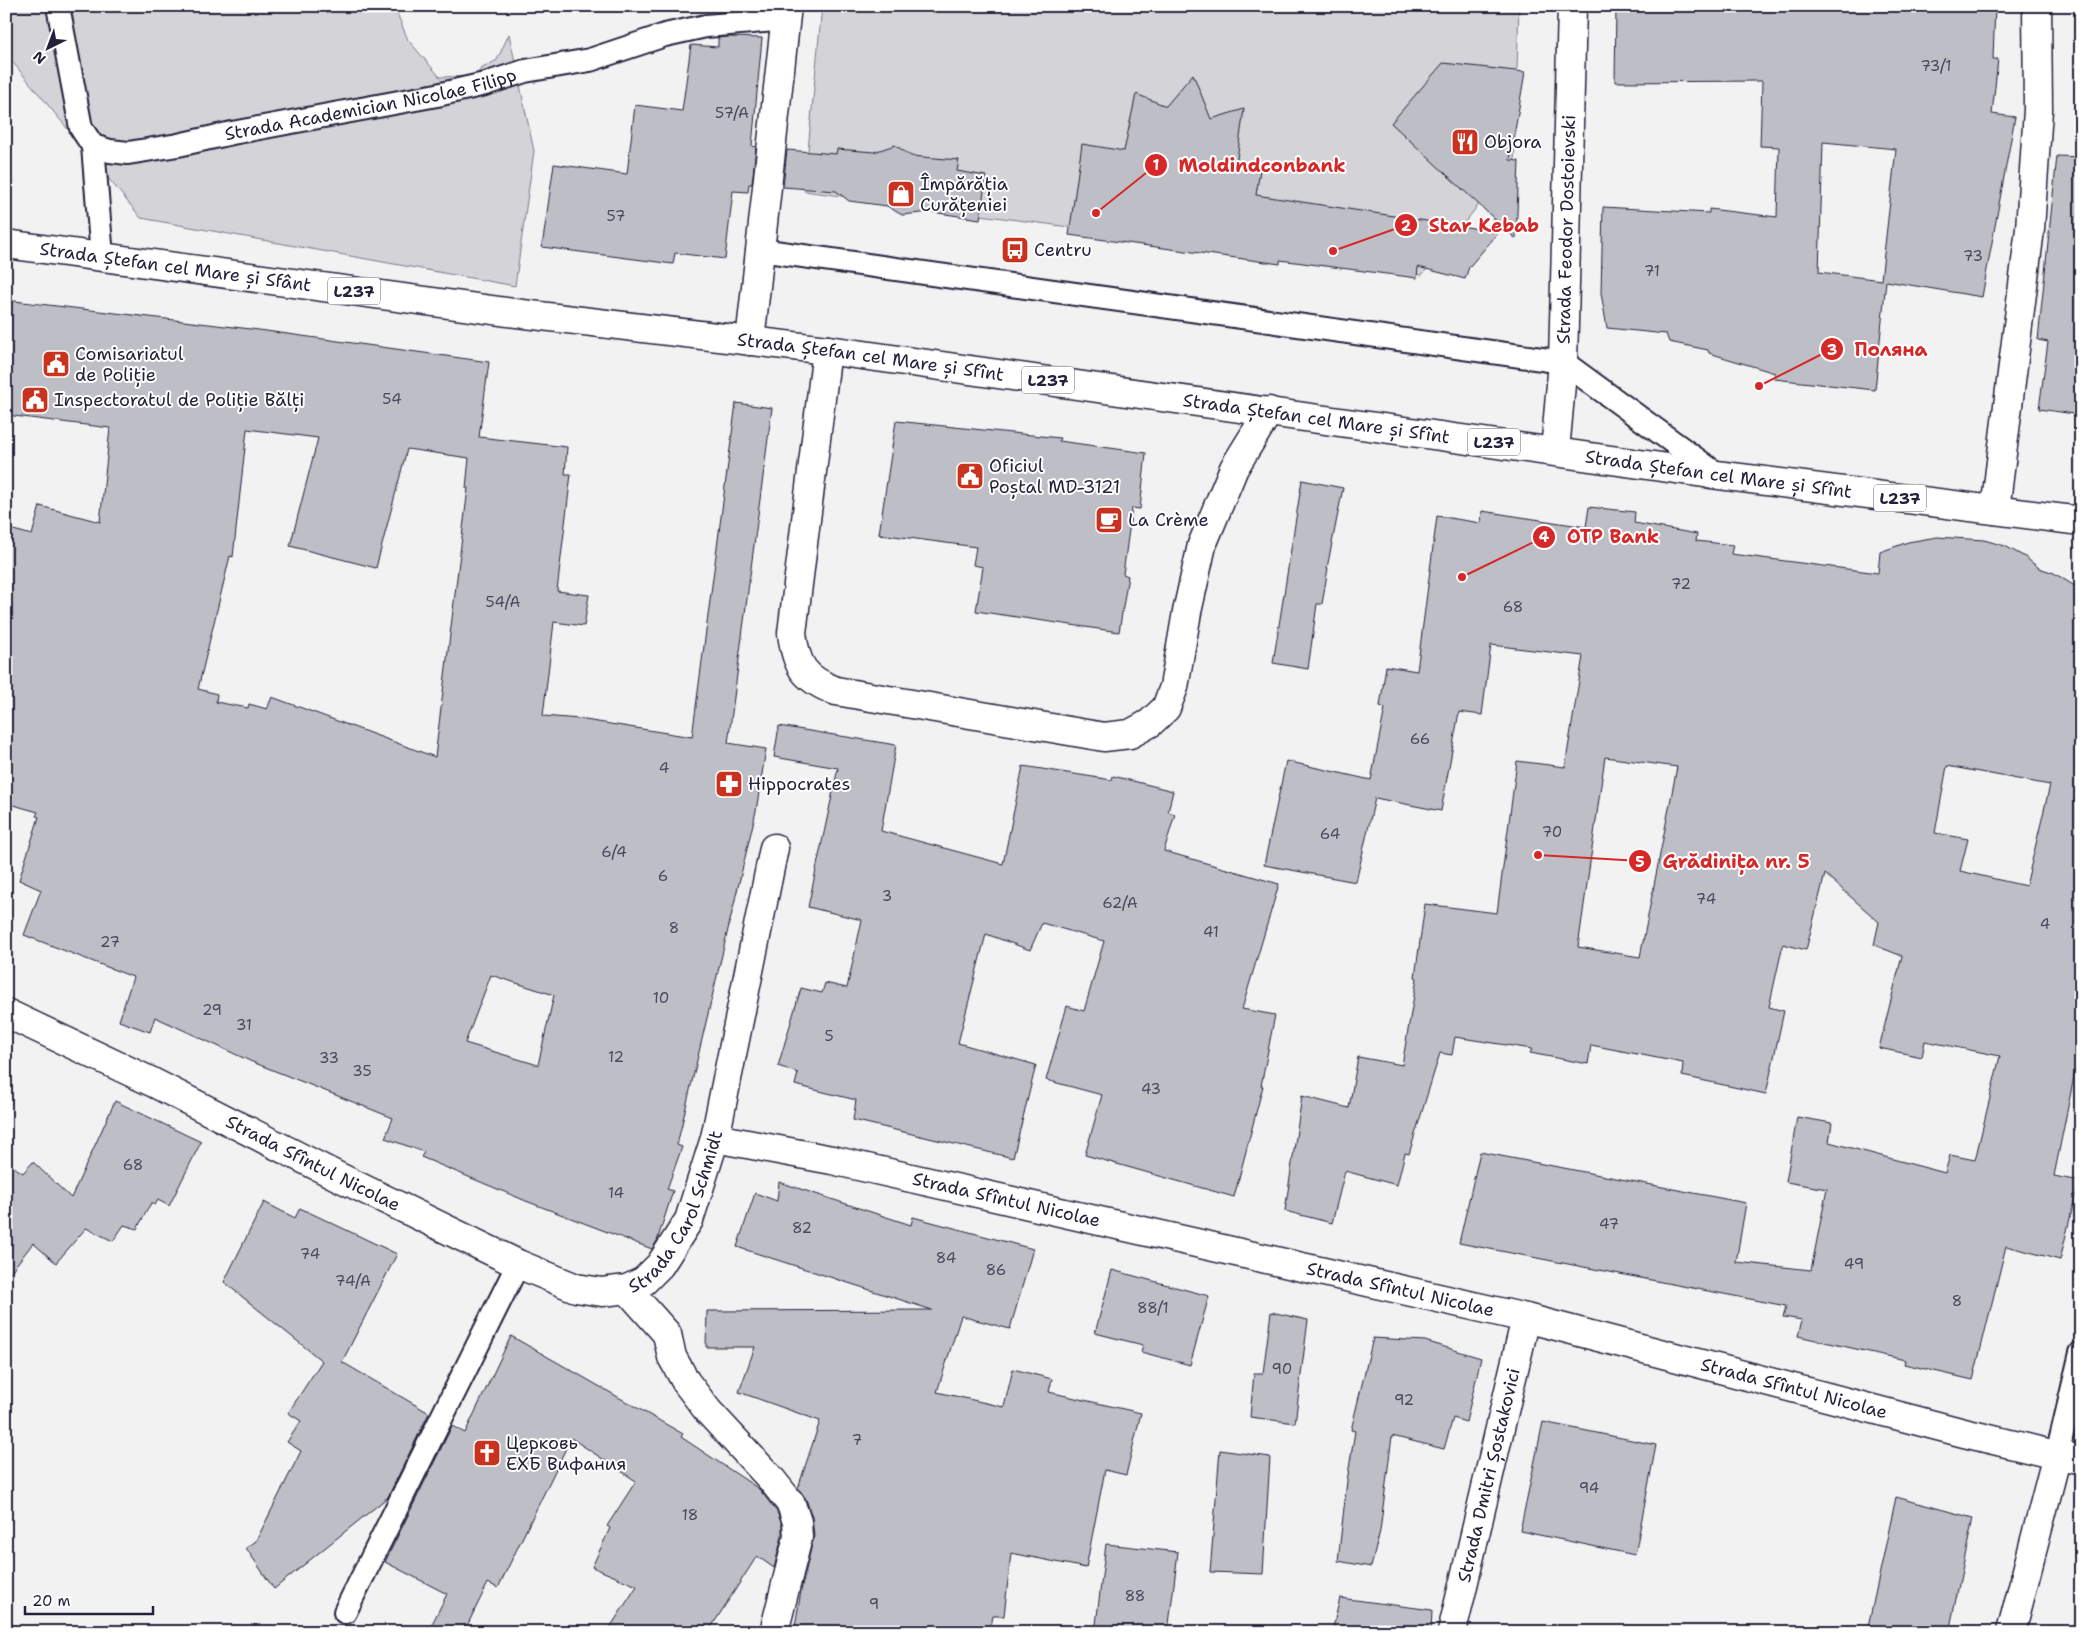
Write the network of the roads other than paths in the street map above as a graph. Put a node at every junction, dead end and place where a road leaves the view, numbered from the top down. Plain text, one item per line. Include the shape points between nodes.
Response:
1 (58, 6) edge
2 (1572, 6) edge
3 (2038, 6) edge
4 (787, 12) edge
5 (93, 146) junction
6 (6, 244) edge
7 (760, 250) junction
8 (102, 257) junction
9 (701, 335) joint
10 (750, 341) junction
11 (827, 350) junction
12 (1563, 362) junction
13 (1269, 411) junction
14 (1555, 451) junction
15 (1718, 475) junction
16 (1994, 510) junction
17 (2081, 520) edge
18 (774, 848) dead end
19 (6, 1013) edge
20 (715, 1138) junction
21 (518, 1264) junction
22 (627, 1289) junction
23 (1526, 1318) junction
24 (2081, 1353) edge
25 (2069, 1458) edge
26 (345, 1612) dead end
27 (774, 1632) edge
28 (1452, 1632) edge
29 (2011, 1632) edge

1 - 5 lane via 81,128
2 - 12 street, Strada Fеodor Dostoievski
3 - 16 street via 2038,110 2030,229
4 - 5 lane, Strada Academician Nicolae Filipp via 665,35 590,60 525,71 437,95 128,153
4 - 7 street
5 - 8 lane
6 - 8 street, Strada Ștefan cel Mare și Sfânt / L237
7 - 10 street
7 - 12 lane
8 - 9 street, Strada Ștefan cel Mare și Sfânt / L237
9 - 10 street, Strada Ștefan cel Mare și Sfînt / L237
10 - 11 street, Strada Ștefan cel Mare și Sfînt / L237
11 - 13 street, Strada Ștefan cel Mare și Sfînt / L237
11 - 13 street via 792,633 794,653 803,670 819,684 836,691 1104,737 1130,734 1150,724 1166,708 1174,687 1202,545 1234,468
12 - 14 street, Strada Fеodor Dostoievski
12 - 15 lane
13 - 14 street, Strada Ștefan cel Mare și Sfînt / L237
14 - 15 street, Strada Ștefan cel Mare și Sfînt / L237
15 - 16 street, Strada Ștefan cel Mare și Sfînt / L237
16 - 17 street, Strada Ștefan cel Mare și Sfînt / L237
18 - 20 street, Strada Carol Schmidt
19 - 21 street, Strada Sfîntul Nicolae
20 - 22 street, Strada Carol Schmidt via 689,1220 660,1264 644,1281
20 - 23 street, Strada Sfîntul Nicolae via 832,1160
21 - 22 street, Strada Sfîntul Nicolae via 576,1288 602,1292
21 - 26 lane
22 - 27 street, Strada Carol Schmidt via 667,1334 672,1357 686,1382 708,1411 772,1480 790,1504 798,1522 798,1537
23 - 25 street, Strada Sfîntul Nicolae
23 - 28 street, Strada Dmitri Șostakovici
24 - 25 lane
25 - 29 street

